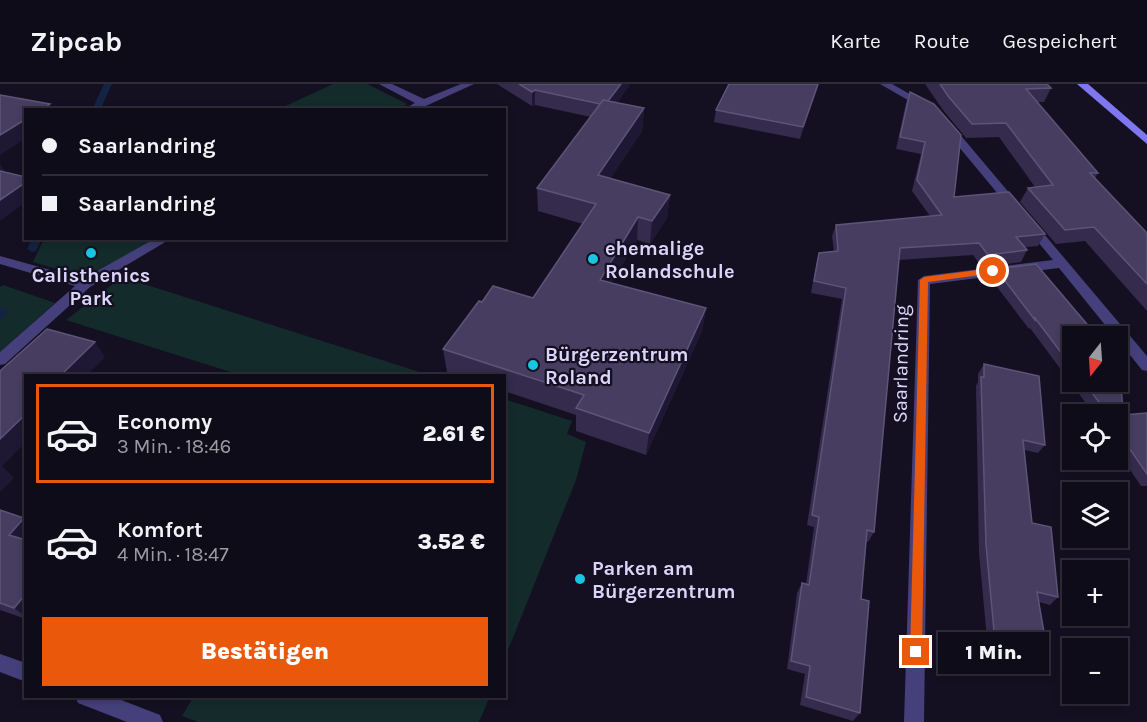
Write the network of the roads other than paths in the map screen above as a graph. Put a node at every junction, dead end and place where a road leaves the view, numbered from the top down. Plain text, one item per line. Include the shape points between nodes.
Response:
1 (384, 84) edge
2 (469, 84) edge
3 (885, 84) edge
4 (1082, 84) edge
5 (421, 102) junction
6 (410, 108) edge
7 (1147, 141) edge
8 (162, 240) edge
9 (0, 260) edge
10 (1062, 263) junction
11 (85, 284) junction
12 (0, 360) edge
13 (1147, 366) edge
14 (0, 663) edge
15 (24, 672) edge
16 (90, 698) edge
17 (153, 722) edge
18 (914, 722) edge

1 - 5 street
2 - 5 street
3 - 10 street via 939,115
4 - 7 main road
5 - 6 street
8 - 11 street
9 - 11 street
10 - 13 street
10 - 18 street, Saarlandring via 924,280
11 - 12 street
14 - 15 street
16 - 17 street

